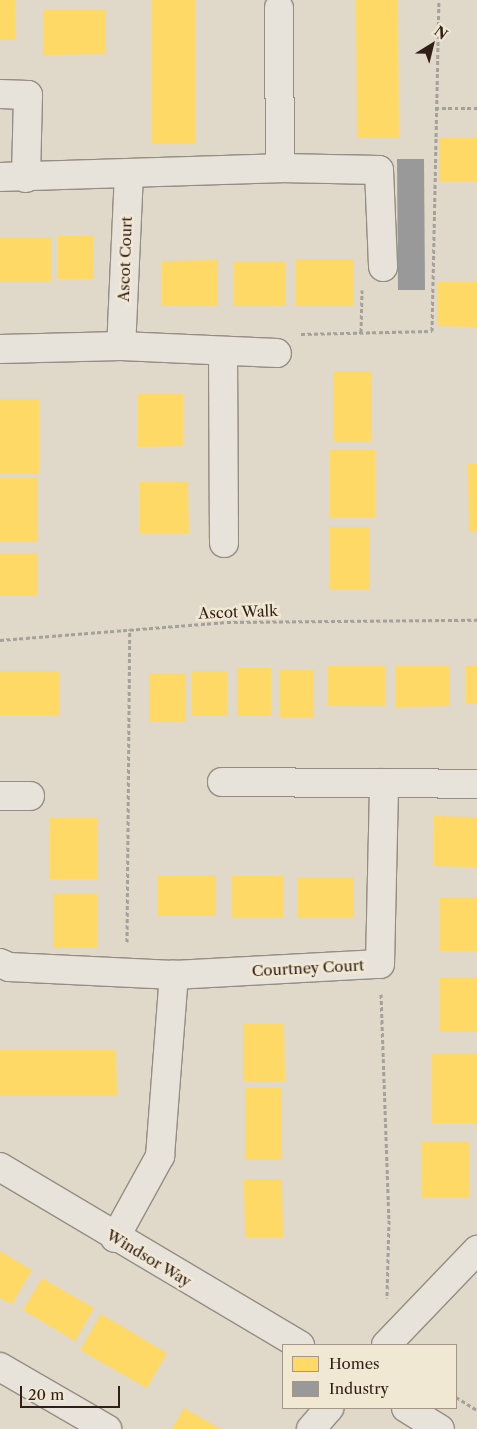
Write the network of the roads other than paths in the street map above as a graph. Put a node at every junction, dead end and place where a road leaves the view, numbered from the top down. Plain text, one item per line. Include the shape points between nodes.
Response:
1 (279, 8) dead end
2 (0, 94) edge
3 (280, 168) junction
4 (129, 173) junction
5 (13, 178) edge
6 (383, 267) dead end
7 (121, 346) junction
8 (0, 350) edge
9 (223, 351) junction
10 (277, 353) road end
11 (224, 543) dead end
12 (222, 782) dead end
13 (384, 783) junction
14 (477, 784) edge
15 (0, 796) edge
16 (30, 796) dead end
17 (0, 963) edge
18 (174, 975) junction
19 (0, 1167) edge
20 (115, 1238) junction
21 (477, 1250) edge
22 (298, 1344) edge
23 (387, 1344) edge
24 (0, 1367) edge
25 (328, 1409) edge
26 (408, 1409) edge
27 (107, 1429) edge
28 (311, 1429) edge
29 (440, 1429) edge

1 - 3 street
2 - 5 street via 28,96
3 - 4 street
3 - 6 street via 379,170
4 - 5 street
4 - 7 street, Ascot Court
7 - 8 street
7 - 9 street
9 - 10 street
9 - 11 street
12 - 13 street
13 - 14 street
13 - 18 street, Courtney Court via 380,964
15 - 16 street
17 - 18 street, Courtney Court via 9,967
18 - 20 street via 160,1156
19 - 20 street, Windsor Way
20 - 22 street, Windsor Way
21 - 23 street
24 - 27 street
25 - 28 street
26 - 29 street

